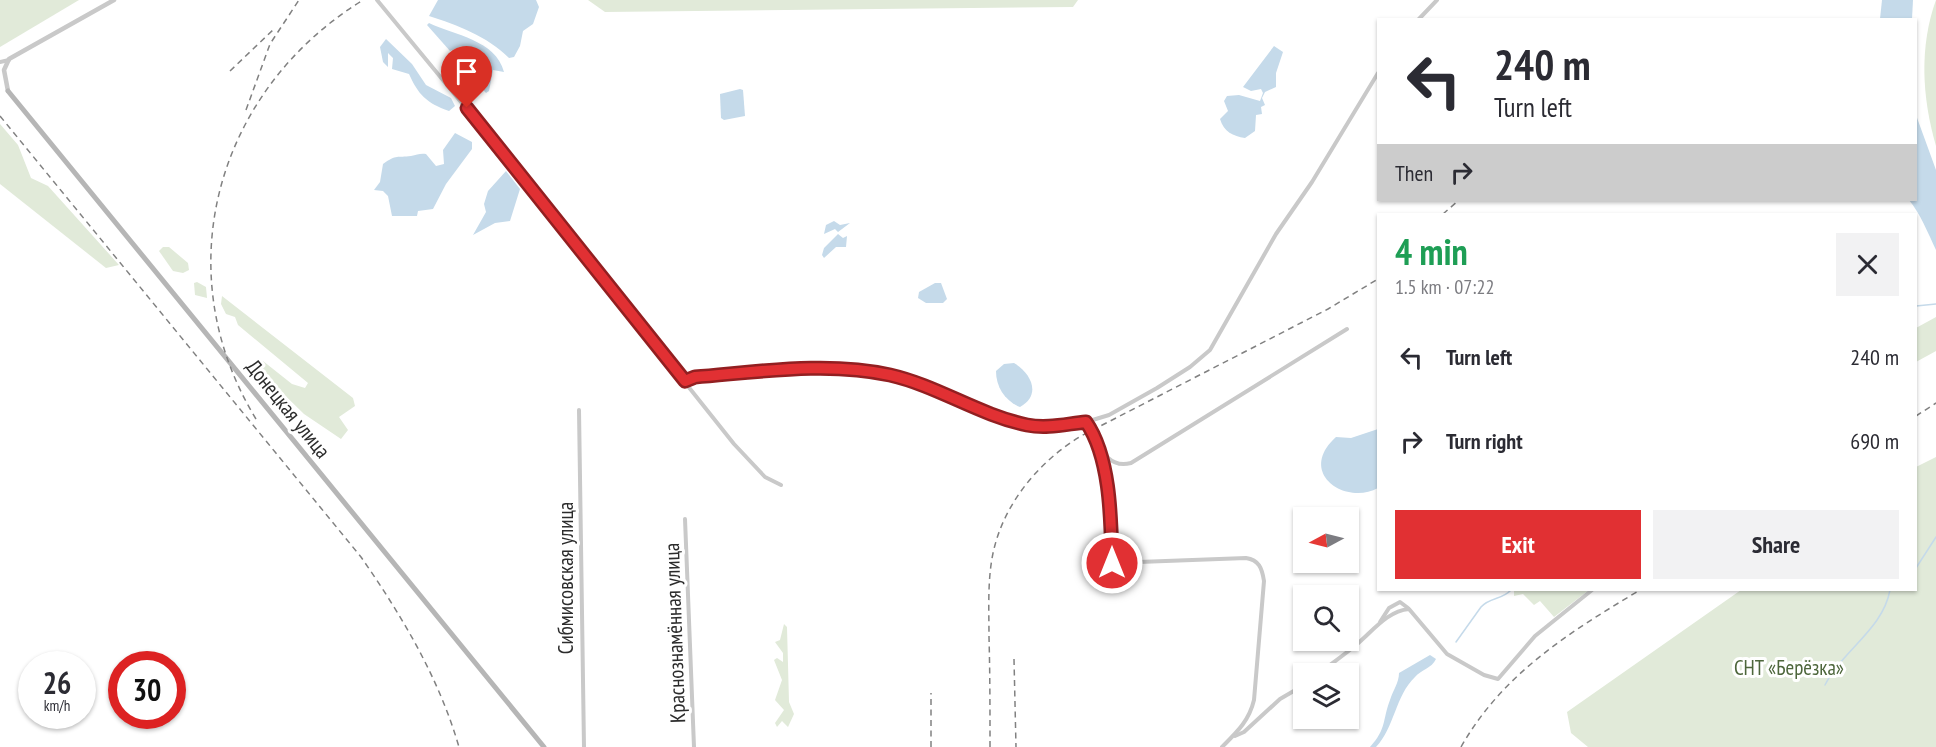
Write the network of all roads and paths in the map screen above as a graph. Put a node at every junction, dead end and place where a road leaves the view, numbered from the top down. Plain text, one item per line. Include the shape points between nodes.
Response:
1 (114, 0) edge
2 (377, 0) edge
3 (1437, 0) edge
4 (1420, 18) edge
5 (9, 59) junction
6 (0, 62) edge
7 (1377, 75) edge
8 (0, 83) edge
9 (8, 91) junction
10 (1347, 328) dead end
11 (685, 381) junction
12 (579, 410) dead end
13 (1086, 422) junction
14 (1096, 441) junction
15 (781, 484) dead end
16 (685, 519) dead end
17 (1591, 591) edge
18 (1409, 609) junction
19 (1379, 623) junction
20 (1332, 663) edge
21 (1293, 691) edge
22 (1231, 738) junction
23 (544, 747) edge
24 (584, 747) edge
25 (694, 747) edge
26 (1222, 747) edge

1 - 5 street
2 - 11 street
3 - 4 street
5 - 6 street
5 - 9 street via 4,70
7 - 13 street via 1276,234 1210,350 1157,388 1109,415
8 - 9 street
9 - 23 main road, Донецкая улица
10 - 14 street via 1131,463 1115,464
11 - 13 street via 758,372 862,370 916,382 993,415 1028,425 1048,427
11 - 15 street via 754,467
12 - 24 street, Сибмисовская улица
13 - 14 street
14 - 22 street via 1108,490 1112,563 1246,558 1257,562 1262,570 1254,700 1251,714
16 - 25 street, Краснознамённая улица
17 - 18 street via 1535,636 1498,679 1447,654
18 - 19 street
18 - 19 street via 1400,602 1395,604
19 - 20 street
21 - 22 street via 1244,732
22 - 26 street

